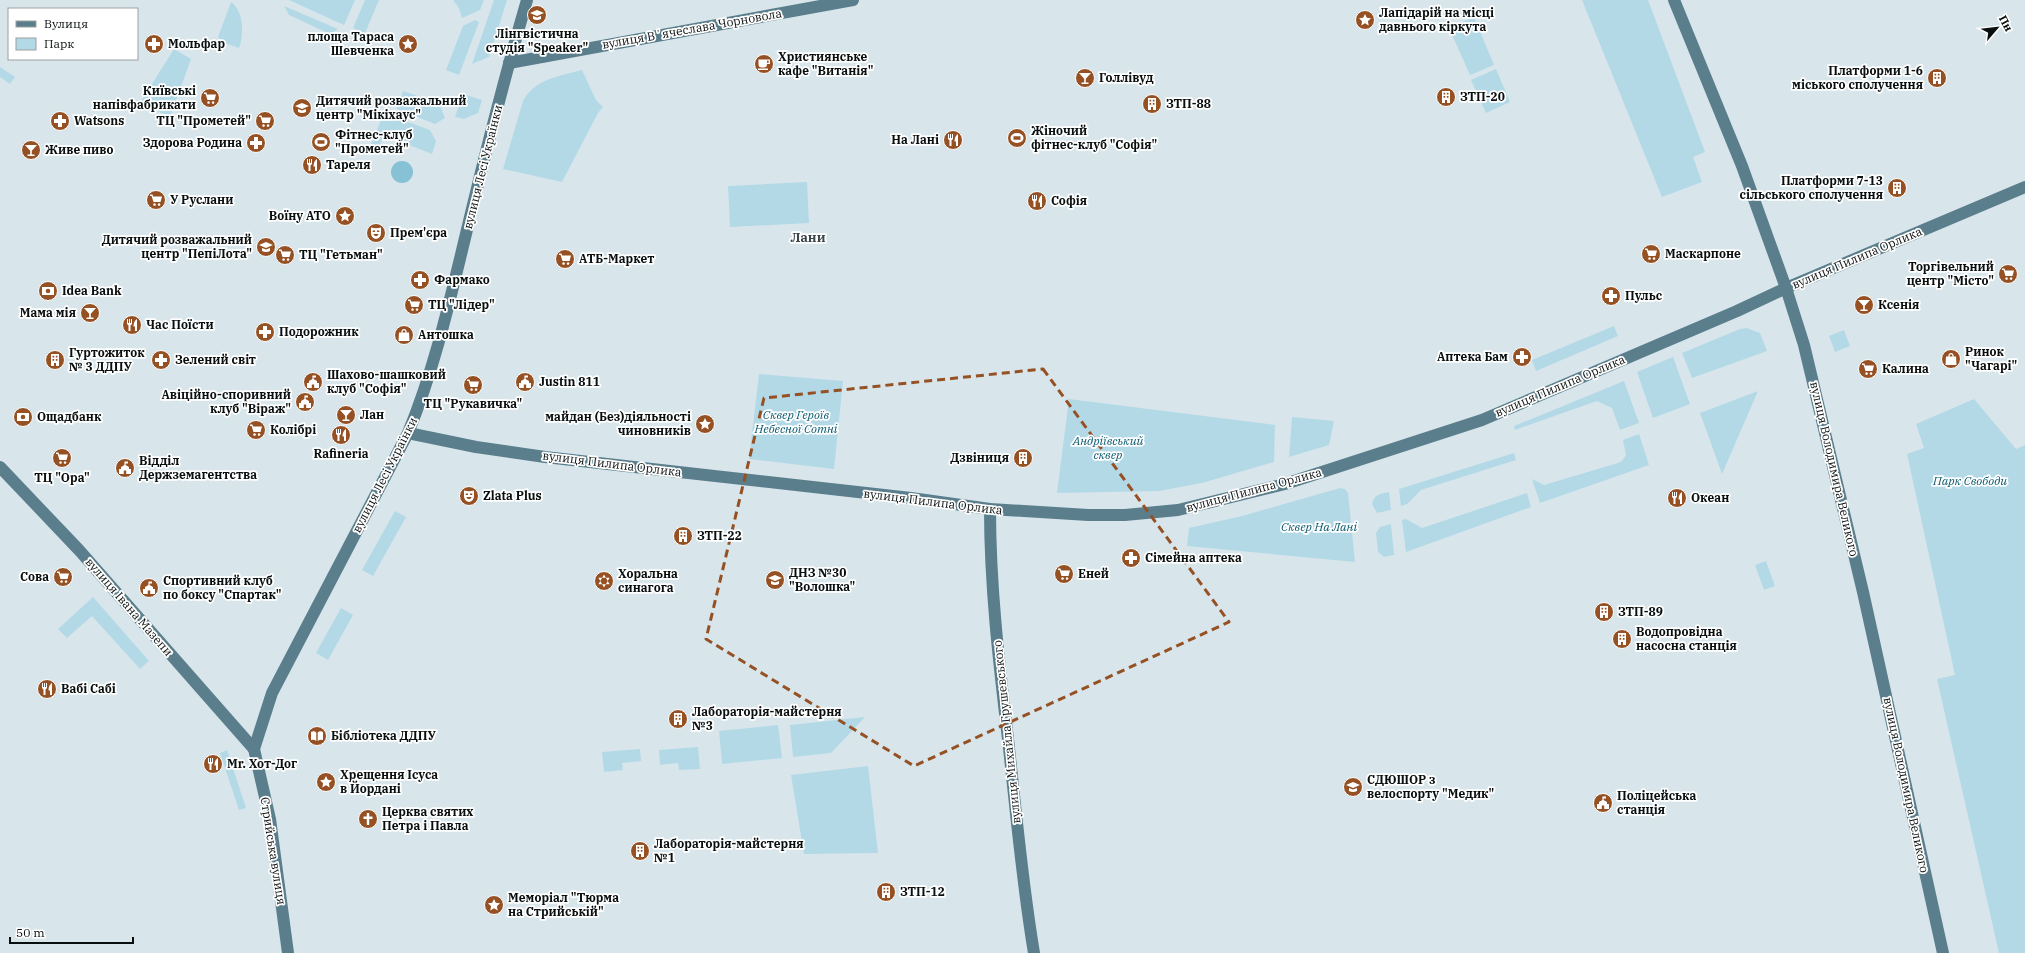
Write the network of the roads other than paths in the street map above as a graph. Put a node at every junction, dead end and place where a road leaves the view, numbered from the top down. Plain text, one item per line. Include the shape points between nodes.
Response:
1 (527, 0) edge
2 (853, 0) edge
3 (1674, 0) edge
4 (509, 63) junction
5 (2025, 187) edge
6 (1786, 288) junction
7 (408, 433) junction
8 (0, 467) edge
9 (990, 509) junction
10 (254, 750) junction
11 (288, 953) edge
12 (1034, 953) edge
13 (1943, 953) edge

1 - 4 main road, вулиця Лесі Українки
2 - 4 main road, вулиця Вʼячеслава Чорновола
3 - 6 main road, вулиця Володимира Великого via 1739,160
4 - 7 main road, вулиця Лесі Українки via 447,316 421,402
5 - 6 main road, вулиця Пилипа Орлика
6 - 9 main road, вулиця Пилипа Орлика via 1482,420 1285,484 1204,505 1152,513 1088,515
6 - 13 main road, вулиця Володимира Великого via 1817,394
7 - 9 main road, вулиця Пилипа Орлика via 476,447 545,457
7 - 10 main road, вулиця Лесі Українки via 275,687
8 - 10 main road, вулиця Івана Мазепи via 79,550
9 - 12 main road, вулиця Михайла Грушевського via 1001,679
10 - 11 main road, Стрийська вулиця via 270,819

